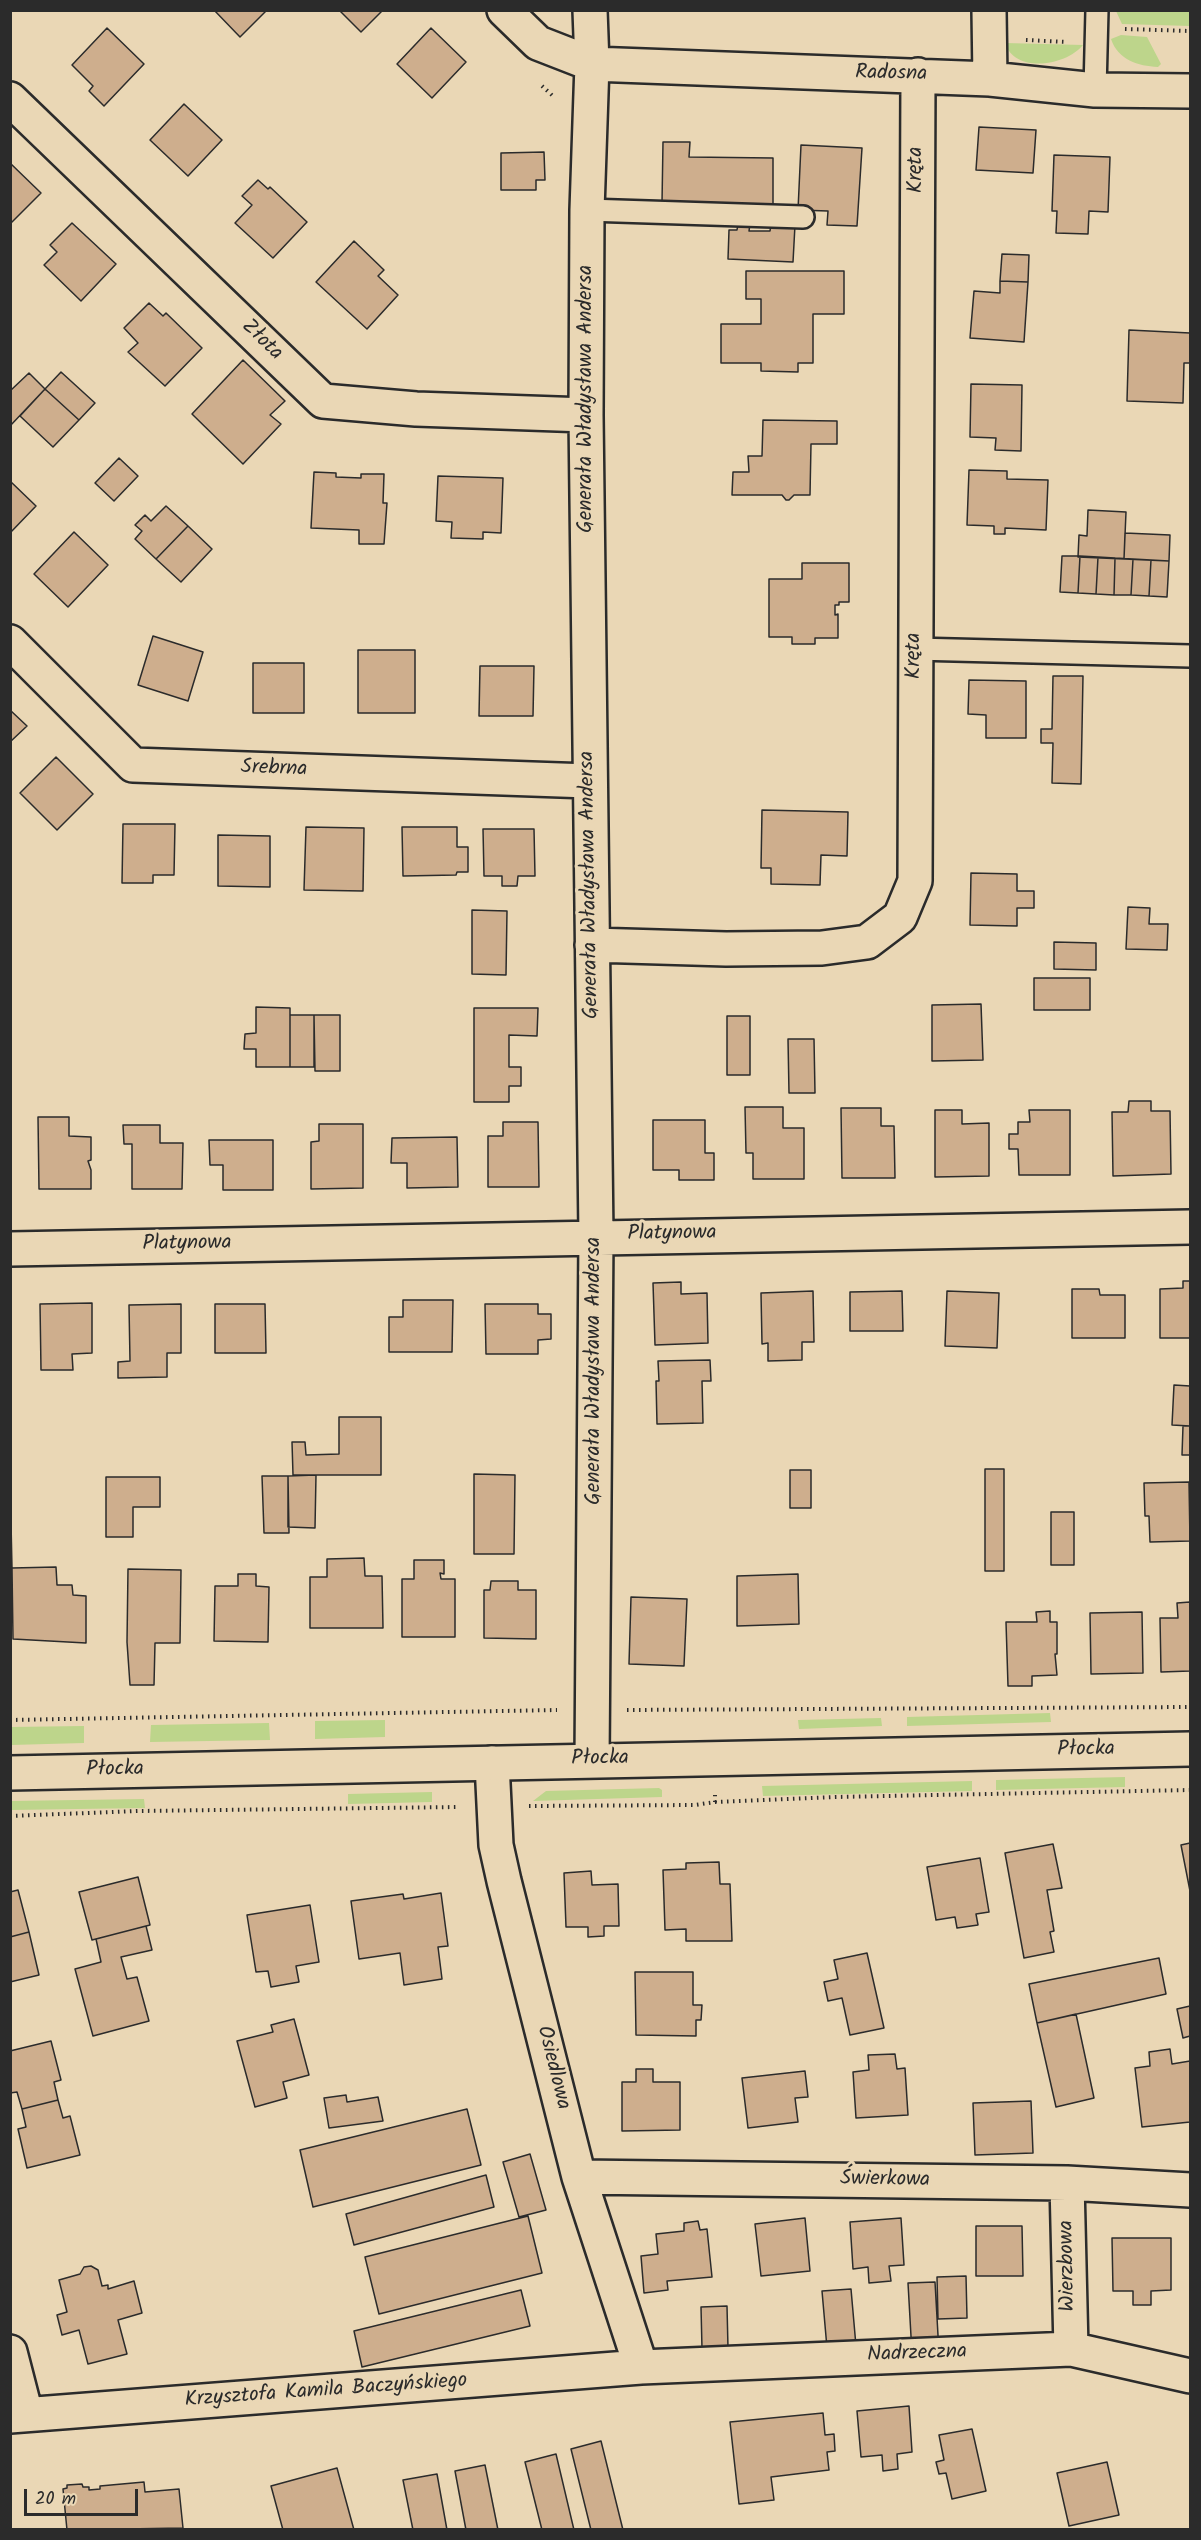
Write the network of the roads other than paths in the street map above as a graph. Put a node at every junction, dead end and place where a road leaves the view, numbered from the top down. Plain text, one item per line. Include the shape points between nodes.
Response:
1 (504, 10) edge
2 (590, 10) edge
3 (1096, 19) edge
4 (988, 25) edge
5 (592, 64) junction
6 (918, 75) junction
7 (990, 79) junction
8 (1095, 90) junction
9 (1191, 92) edge
10 (10, 99) edge
11 (588, 210) junction
12 (803, 217) dead end
13 (586, 415) junction
14 (10, 642) edge
15 (915, 649) junction
16 (1191, 656) edge
17 (589, 781) junction
18 (592, 945) junction
19 (1191, 1227) edge
20 (596, 1236) junction
21 (10, 1249) edge
22 (1191, 1749) edge
23 (591, 1760) junction
24 (492, 1763) junction
25 (10, 1773) edge
26 (579, 2177) junction
27 (1067, 2183) junction
28 (1191, 2190) edge
29 (1071, 2349) junction
30 (10, 2352) edge
31 (641, 2367) junction
32 (1191, 2376) edge
33 (18, 2415) edge

1 - 5 street, Radosna via 538,43
2 - 5 street, Generała Władysława Andersa
3 - 8 lane
4 - 7 street
5 - 6 street, Radosna
5 - 11 street, Generała Władysława Andersa
6 - 7 street, Radosna
6 - 15 street, Kręta
7 - 8 street, Radosna
8 - 9 street, Radosna
10 - 13 street, Złota via 323,401 416,410
11 - 12 lane
11 - 13 street, Generała Władysława Andersa
13 - 17 street, Generała Władysława Andersa
14 - 17 street, Srebrna via 133,765
15 - 16 lane
15 - 18 street, Kręta via 915,880 900,917 867,942 822,948
17 - 18 street, Generała Władysława Andersa
18 - 20 street, Generała Władysława Andersa
19 - 20 street, Platynowa
20 - 21 street, Platynowa
20 - 23 street, Generała Władysława Andersa
22 - 23 street, Płocka
23 - 24 street, Płocka
24 - 25 street, Płocka
24 - 26 street, Osiedlowa via 496,1845
26 - 27 street, Świerkowa
26 - 31 street, Osiedlowa
27 - 28 street, Świerkowa
27 - 29 street, Wierzbowa
29 - 31 street, Nadrzeczna
29 - 32 street, Nadrzeczna
30 - 33 street
31 - 33 street, Krzysztofa Kamila Baczyńskiego

